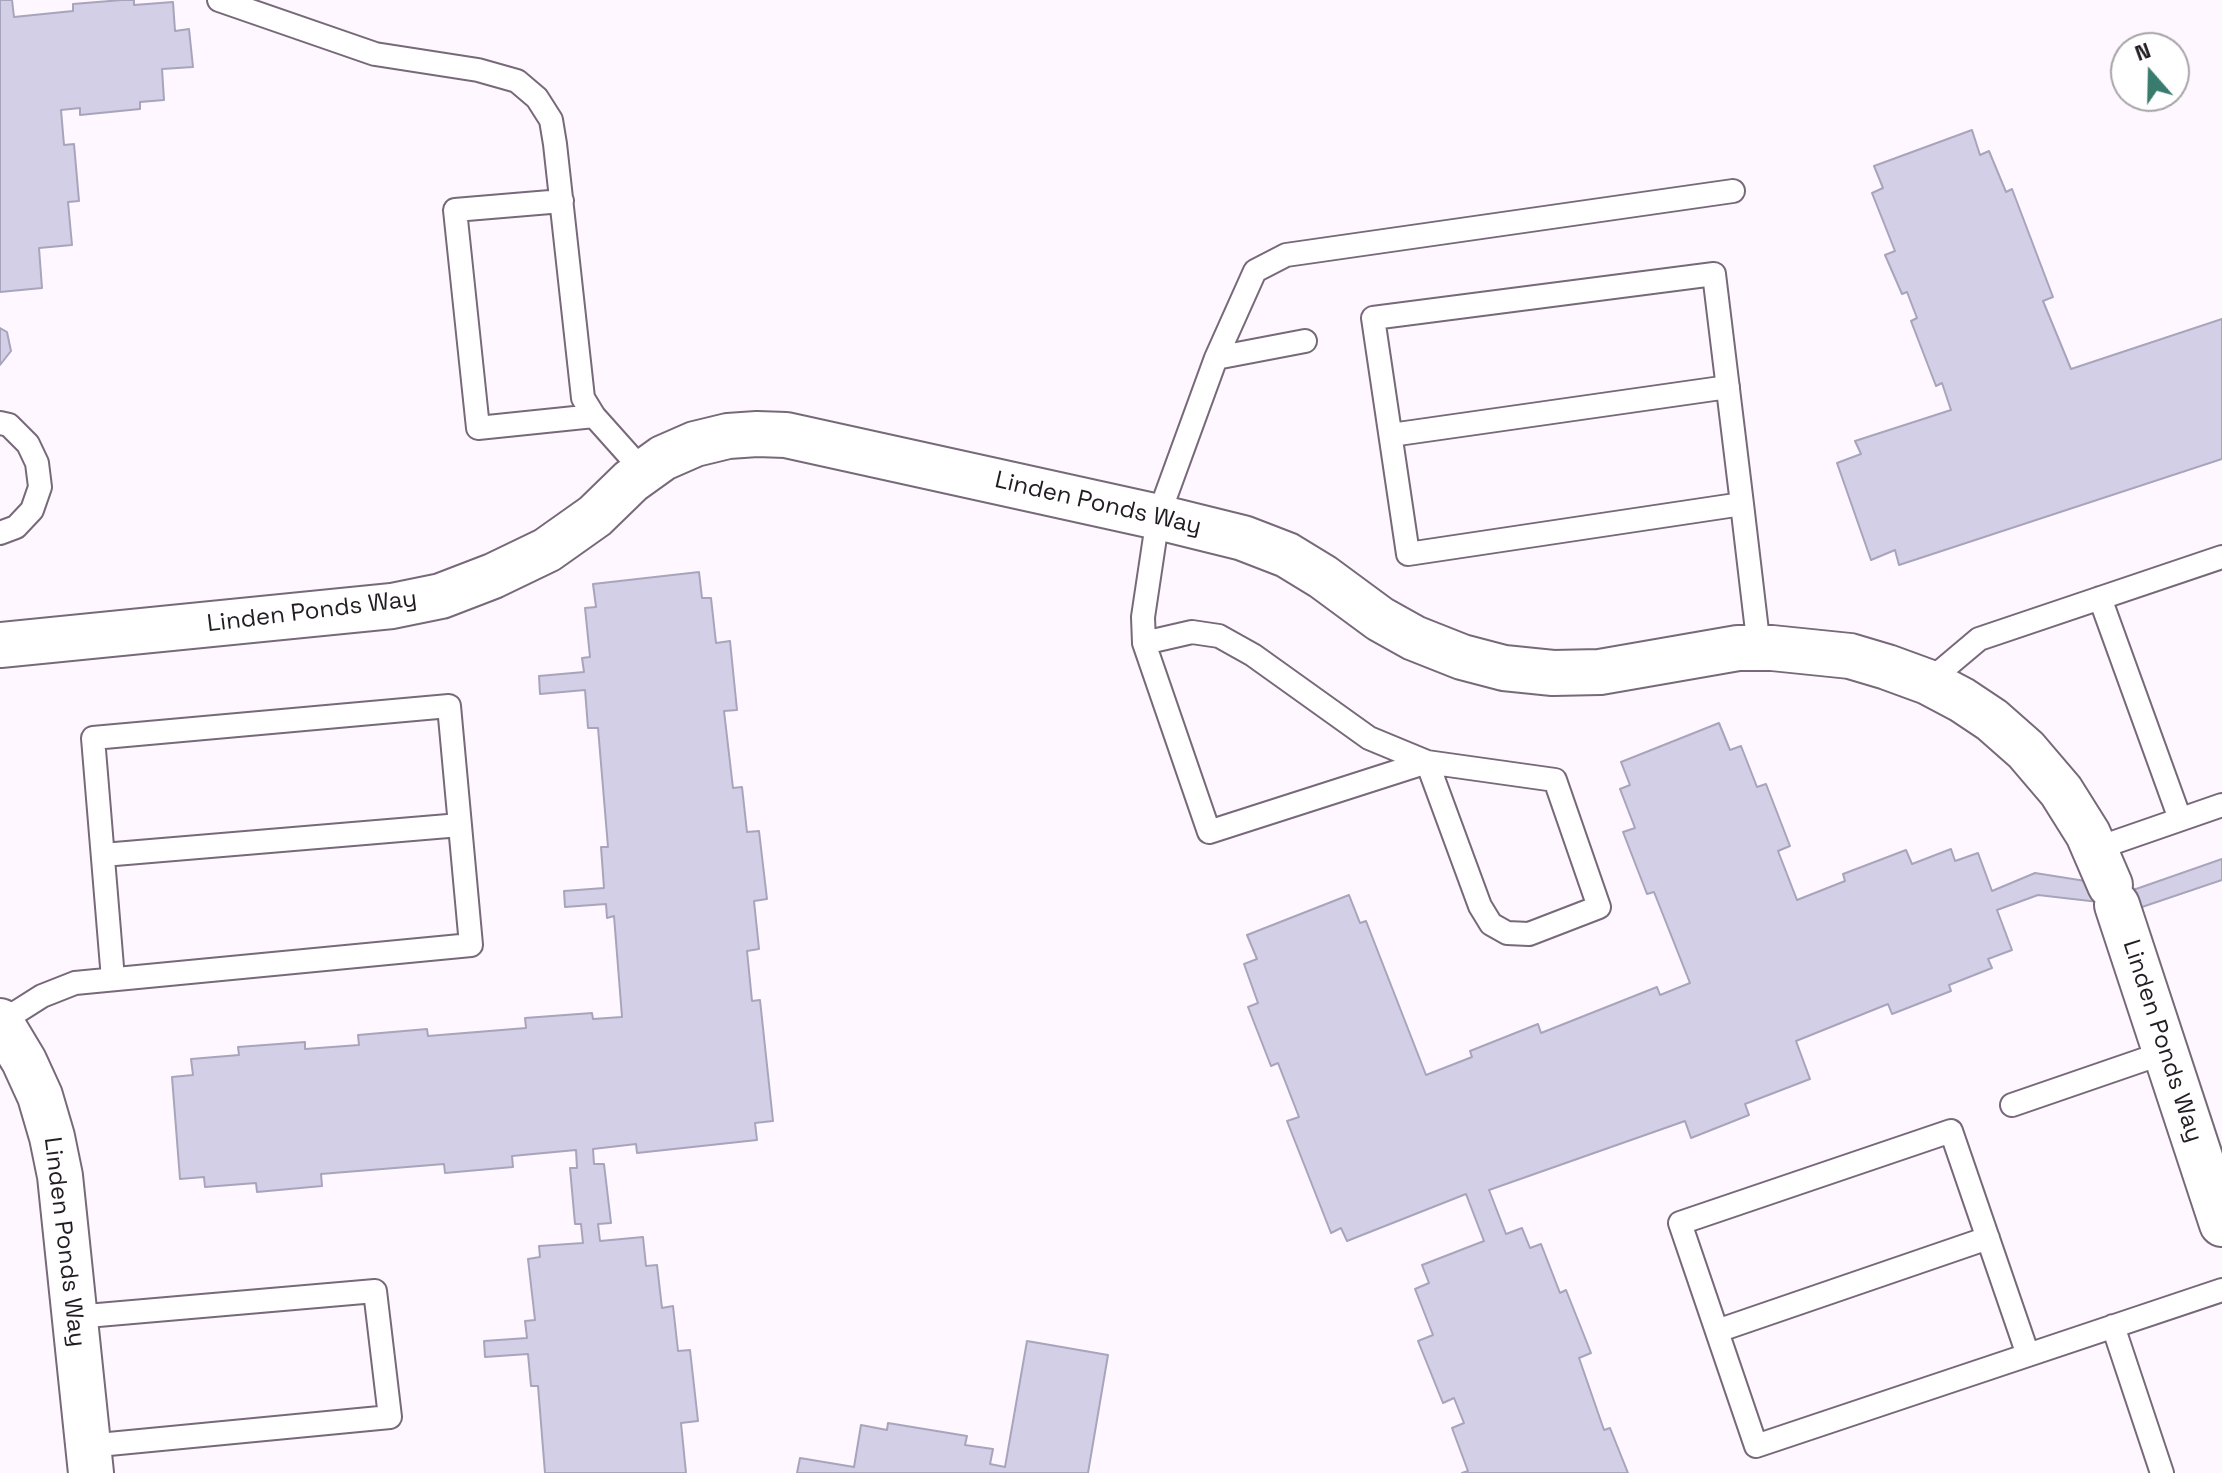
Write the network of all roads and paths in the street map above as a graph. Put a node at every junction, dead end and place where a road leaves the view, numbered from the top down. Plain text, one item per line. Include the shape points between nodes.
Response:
1 (219, 0) edge
2 (1733, 191) dead end
3 (562, 201) junction
4 (1305, 341) dead end
5 (1216, 358) junction
6 (1728, 387) junction
7 (594, 416) junction
8 (0, 423) edge
9 (1391, 435) junction
10 (644, 472) junction
11 (1742, 504) junction
12 (1158, 517) junction
13 (0, 533) edge
14 (2222, 557) edge
15 (2100, 598) junction
16 (1144, 643) junction
17 (0, 645) edge
18 (1759, 648) junction
19 (1928, 682) junction
20 (1427, 762) junction
21 (2222, 805) edge
22 (2180, 819) junction
23 (460, 825) junction
24 (103, 855) junction
25 (2107, 879) junction
26 (113, 979) junction
27 (0, 1022) edge
28 (2166, 1052) junction
29 (2012, 1105) dead end
30 (2222, 1224) edge
31 (1988, 1238) junction
32 (2222, 1290) edge
33 (75, 1317) junction
34 (2113, 1326) junction
35 (1717, 1331) junction
36 (2028, 1355) junction
37 (90, 1459) edge
38 (2162, 1473) edge

1 - 3 lane via 375,54 517,81 551,120
2 - 5 lane via 1286,255 1255,271
3 - 7 lane via 583,398
3 - 7 lane via 455,210 478,428
4 - 5 lane
5 - 12 lane
6 - 9 lane
6 - 9 lane via 1714,274 1373,318
6 - 11 lane
7 - 10 lane
8 - 13 lane via 28,444 40,487 32,510 16,527
9 - 11 lane via 1408,554
10 - 12 street, Linden Ponds Way via 695,444 728,436 786,435
10 - 17 street, Linden Ponds Way via 547,550 441,596 392,606
11 - 18 lane
12 - 16 lane
12 - 18 street, Linden Ponds Way via 1287,555 1414,638 1504,668 1600,672
14 - 15 lane
15 - 19 lane via 1979,639
15 - 22 lane
16 - 20 lane via 1192,632 1219,636 1369,738
16 - 20 lane via 1209,832
18 - 19 street, Linden Ponds Way via 1850,656
19 - 25 street, Linden Ponds Way via 1992,720 2026,750 2061,791
20 - 20 lane via 1555,780 1599,907 1529,934 1507,933 1491,924
21 - 22 lane
22 - 25 lane
23 - 24 lane
23 - 24 lane via 449,706 93,738
23 - 26 lane via 471,945
24 - 26 lane
25 - 28 street, Linden Ponds Way
26 - 27 lane via 64,987
27 - 33 street, Linden Ponds Way via 40,1096 52,1137
28 - 29 lane
28 - 30 street, Linden Ponds Way
31 - 35 lane
31 - 35 lane via 1951,1131 1680,1223
31 - 36 lane
32 - 34 lane
33 - 37 street, Linden Ponds Way
33 - 37 lane via 375,1291 390,1417
34 - 36 lane
34 - 38 lane
35 - 36 lane via 1756,1446

